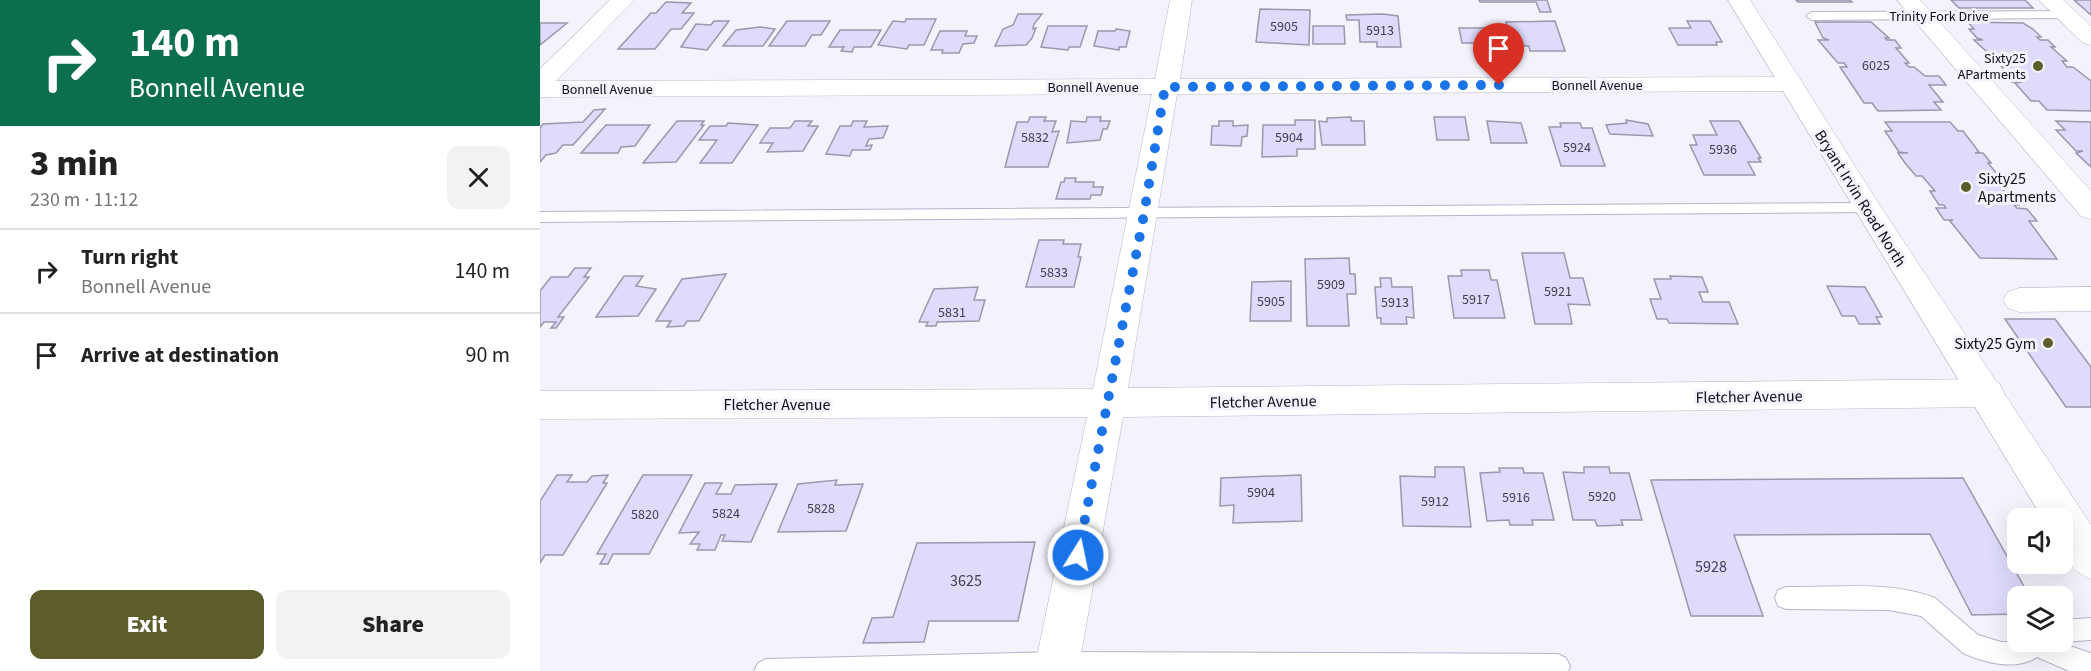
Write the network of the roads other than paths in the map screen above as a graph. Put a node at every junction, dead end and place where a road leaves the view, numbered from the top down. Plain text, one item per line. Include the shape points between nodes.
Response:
1 (623, 0) edge
2 (1181, 0) edge
3 (1739, 0) edge
4 (1915, 8) edge
5 (2058, 8) edge
6 (1812, 16) dead end
7 (2091, 38) edge
8 (540, 83) edge
9 (1791, 84) junction
10 (1165, 87) junction
11 (540, 89) edge
12 (1867, 208) junction
13 (2091, 209) edge
14 (1144, 214) junction
15 (540, 217) edge
16 (2091, 299) edge
17 (2019, 300) dead end
18 (1986, 393) junction
19 (1106, 403) junction
20 (540, 405) edge
21 (2091, 560) edge
22 (1786, 598) dead end
23 (2091, 629) edge
24 (2073, 630) edge
25 (2018, 652) edge
26 (2053, 652) edge
27 (2091, 665) edge
28 (1558, 666) dead end
29 (1057, 668) edge
30 (766, 671) edge

1 - 8 street
2 - 10 street
3 - 9 street, Bryant Irvin Road North
4 - 5 lane, Trinity Fork Drive
4 - 6 lane, Trinity Fork Drive
4 - 13 street
5 - 7 street
9 - 10 street, Bonnell Avenue
9 - 12 street, Bryant Irvin Road North
10 - 11 street, Bonnell Avenue
10 - 14 street
12 - 14 lane
12 - 18 street, Bryant Irvin Road North
14 - 15 lane
14 - 19 street
16 - 17 street
18 - 19 street, Fletcher Avenue
18 - 21 street, Bryant Irvin Road North
19 - 20 street, Fletcher Avenue
19 - 29 street
22 - 25 lane via 1889,598 1927,606 1971,645 2001,654
23 - 24 lane
26 - 27 lane
28 - 29 lane
29 - 30 lane

